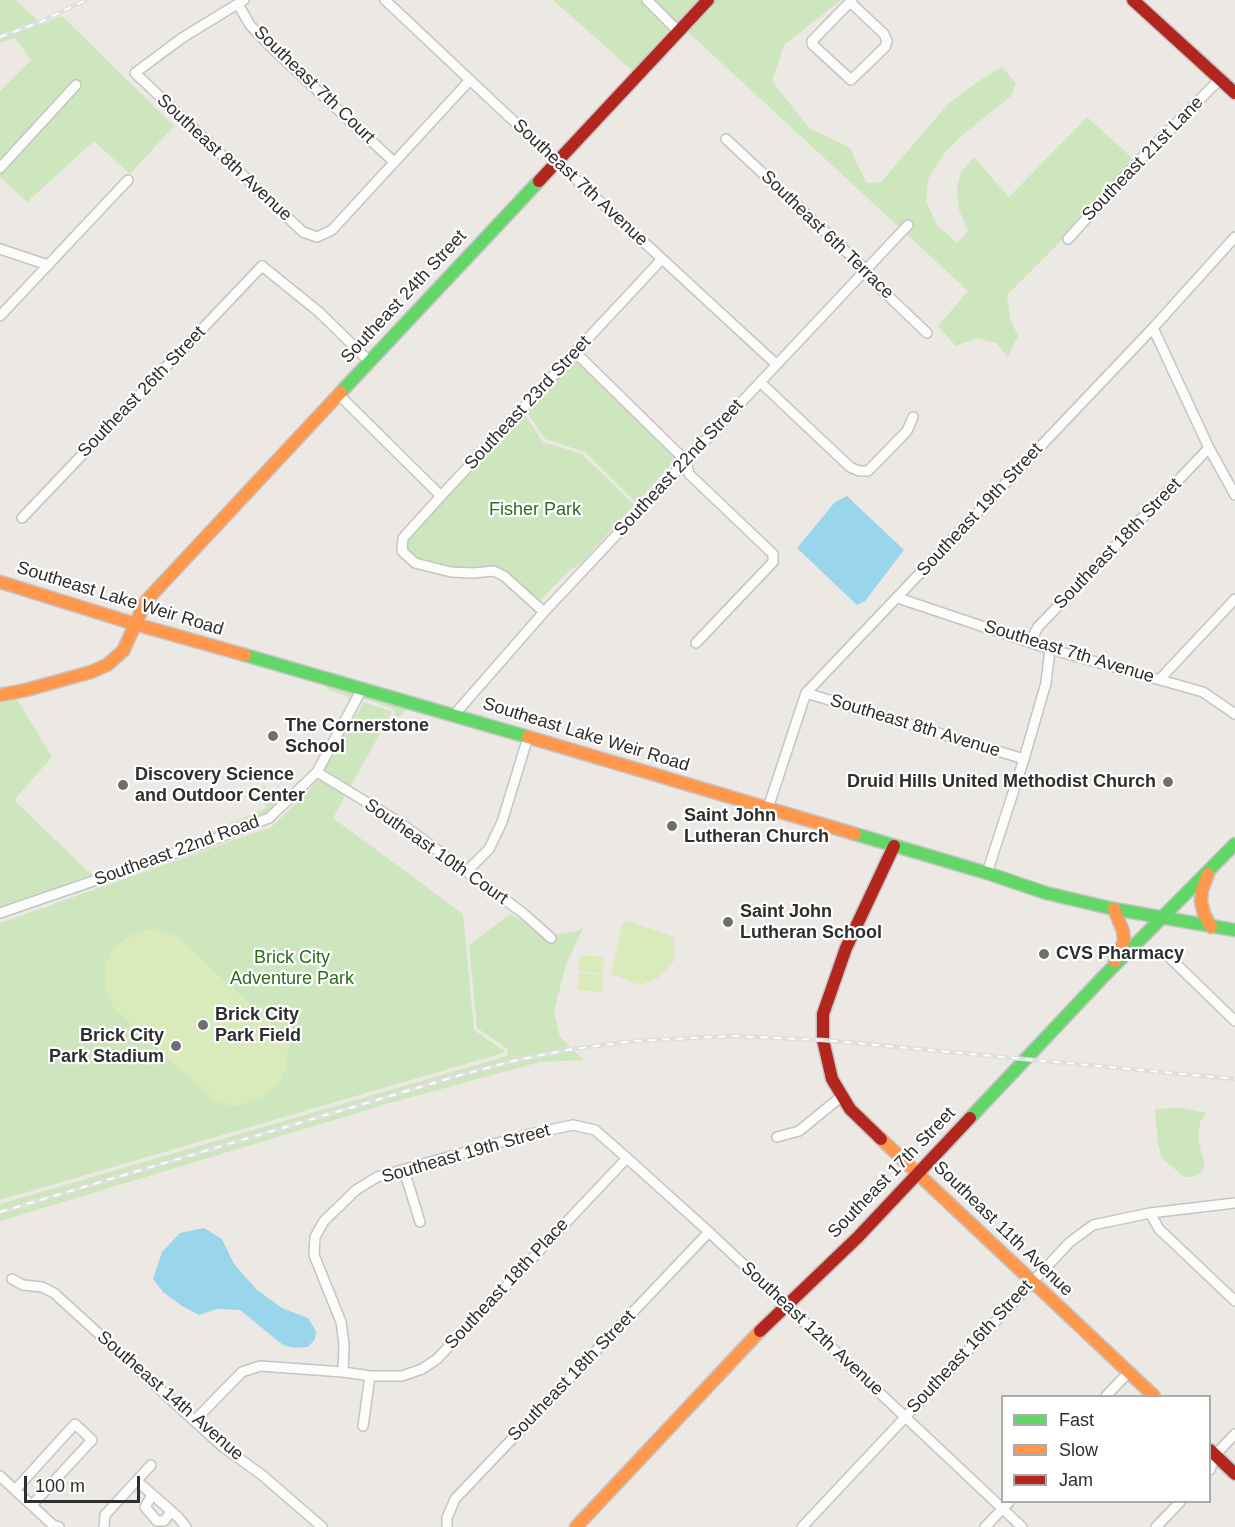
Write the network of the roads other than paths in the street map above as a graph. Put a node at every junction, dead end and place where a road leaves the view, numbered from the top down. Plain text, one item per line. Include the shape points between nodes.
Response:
1 (385, 0) edge
2 (646, 0) edge
3 (708, 0) edge
4 (1133, 0) edge
5 (851, 1) edge
6 (241, 2) edge
7 (679, 32) junction
8 (1220, 79) junction
9 (470, 81) junction
10 (76, 86) dead end
11 (1235, 93) edge
12 (726, 139) dead end
13 (556, 161) junction
14 (394, 162) junction
15 (0, 168) edge
16 (128, 180) dead end
17 (908, 225) dead end
18 (1235, 237) edge
19 (1068, 239) dead end
20 (0, 249) edge
21 (662, 259) junction
22 (48, 265) junction
23 (866, 270) junction
24 (0, 316) edge
25 (1153, 328) junction
26 (927, 333) dead end
27 (575, 352) junction
28 (369, 361) junction
29 (776, 364) junction
30 (760, 382) junction
31 (339, 395) junction
32 (913, 417) dead end
33 (1209, 448) junction
34 (686, 461) junction
35 (1235, 495) edge
36 (441, 496) junction
37 (22, 518) dead end
38 (0, 582) edge
39 (898, 598) junction
40 (1235, 599) edge
41 (544, 612) junction
42 (135, 624) junction
43 (1030, 642) junction
44 (696, 643) dead end
45 (1050, 649) junction
46 (1160, 679) junction
47 (362, 689) junction
48 (806, 693) junction
49 (0, 695) edge
50 (1235, 714) edge
51 (454, 715) junction
52 (528, 737) junction
53 (1024, 759) junction
54 (317, 772) junction
55 (768, 808) junction
56 (1235, 844) edge
57 (894, 846) junction
58 (1209, 870) junction
59 (466, 872) junction
60 (987, 873) junction
61 (1114, 909) junction
62 (0, 913) edge
63 (1164, 916) junction
64 (1211, 927) junction
65 (1235, 930) edge
66 (551, 938) dead end
67 (1166, 954) dead end
68 (1109, 971) junction
69 (1235, 1021) edge
70 (842, 1096) junction
71 (777, 1137) dead end
72 (627, 1158) junction
73 (404, 1170) junction
74 (918, 1173) junction
75 (1235, 1203) edge
76 (1150, 1214) junction
77 (420, 1222) dead end
78 (709, 1232) junction
79 (12, 1279) dead end
80 (1031, 1281) junction
81 (1235, 1301) edge
82 (785, 1305) junction
83 (343, 1372) junction
84 (1129, 1372) junction
85 (370, 1376) junction
86 (1107, 1395) edge
87 (1153, 1395) edge
88 (905, 1417) junction
89 (194, 1421) junction
90 (363, 1426) dead end
91 (1235, 1434) edge
92 (1212, 1453) edge
93 (151, 1465) dead end
94 (1235, 1474) edge
95 (0, 1476) edge
96 (137, 1481) junction
97 (15, 1490) junction
98 (152, 1495) junction
99 (1001, 1501) edge
100 (1179, 1503) edge
101 (32, 1505) junction
102 (1005, 1505) edge
103 (171, 1512) junction
104 (59, 1527) edge
105 (104, 1527) edge
106 (186, 1527) edge
107 (322, 1527) edge
108 (447, 1527) edge
109 (576, 1527) edge
110 (802, 1527) edge
111 (985, 1527) edge
112 (1022, 1527) edge
113 (1156, 1527) edge

1 - 9 street, Southeast 7th Avenue
2 - 7 street
3 - 7 main road, Southeast 24th Street
4 - 8 main road
5 - 5 street via 887,41 851,80 812,44
6 - 14 street, Southeast 7th Court via 250,25
6 - 14 street, Southeast 8th Avenue via 182,38 135,74 303,232 317,237 332,230
7 - 13 main road, Southeast 24th Street
8 - 11 main road
8 - 19 street, Southeast 21st Lane
9 - 13 street, Southeast 7th Avenue
9 - 14 street
10 - 15 street
12 - 23 street, Southeast 6th Terrace
13 - 21 street, Southeast 7th Avenue
13 - 28 main road, Southeast 24th Street
16 - 22 street
17 - 23 street, Southeast 22nd Street
18 - 25 street, Southeast 19th Street
20 - 22 street
21 - 27 street, Southeast 23rd Street
21 - 29 street, Southeast 7th Avenue
22 - 24 street
23 - 26 street, Southeast 6th Terrace
23 - 29 street, Southeast 22nd Street
25 - 33 street
25 - 39 street, Southeast 19th Street
27 - 34 street
27 - 36 street, Southeast 23rd Street
28 - 31 main road, Southeast 24th Street
28 - 37 street, Southeast 26th Street via 320,312 261,266
29 - 30 street, Southeast 22nd Street
30 - 32 street via 850,467 859,471 868,471 907,431
30 - 34 street, Southeast 22nd Street
31 - 36 street
31 - 42 main road, Southeast 24th Street via 146,601
33 - 35 street
33 - 43 street, Southeast 18th Street via 1038,627
34 - 41 street, Southeast 22nd Street
34 - 44 street via 689,474 773,554 773,562
36 - 41 street, Southeast 23rd Street via 403,538 402,551 415,563 450,572 494,571
38 - 42 main road, Southeast Lake Weir Road
39 - 43 street, Southeast 7th Avenue
39 - 48 street, Southeast 19th Street
40 - 46 street
41 - 51 street, Southeast 22nd Street
42 - 47 main road, Southeast Lake Weir Road
42 - 49 main road, Southeast 24th Street via 123,651 107,665
43 - 45 street, Southeast 7th Avenue
45 - 46 street, Southeast 7th Avenue
45 - 53 street via 1046,683
46 - 50 street, Southeast 7th Avenue via 1203,692
47 - 51 main road, Southeast Lake Weir Road
47 - 54 street, Southeast 22nd Road
48 - 53 street, Southeast 8th Avenue
48 - 55 street, Southeast 19th Street
51 - 52 main road, Southeast Lake Weir Road
52 - 55 main road, Southeast Lake Weir Road
52 - 59 street via 502,822 489,849
53 - 60 street
54 - 59 street, Southeast 10th Court via 399,822
54 - 62 street, Southeast 22nd Road via 269,818
55 - 57 main road, Southeast Lake Weir Road
56 - 58 main road, Southeast 17th Street
57 - 60 main road, Southeast Lake Weir Road
57 - 70 main road, Southeast 11th Avenue via 846,948 823,1014 823,1040 832,1079
58 - 63 main road, Southeast 17th Street
58 - 64 main road via 1201,901
59 - 66 street, Southeast 10th Court
60 - 61 main road, Southeast Lake Weir Road via 1046,893
61 - 63 main road, Southeast Lake Weir Road
61 - 68 main road via 1124,940
63 - 64 main road, Southeast Lake Weir Road
63 - 68 main road, Southeast 17th Street
64 - 65 main road, Southeast Lake Weir Road
67 - 69 street
68 - 74 main road, Southeast 17th Street
70 - 71 street via 799,1131
70 - 74 main road, Southeast 11th Avenue via 850,1109
72 - 73 street, Southeast 19th Street via 595,1130 573,1125
72 - 78 street, Southeast 12th Avenue
72 - 85 street, Southeast 18th Place via 437,1359 402,1376
73 - 77 street
73 - 83 street, Southeast 19th Street via 356,1190 324,1221 315,1237 314,1255 341,1322
74 - 80 main road, Southeast 11th Avenue
74 - 82 main road, Southeast 17th Street via 858,1237
75 - 76 street, Southeast 16th Street
76 - 80 street, Southeast 16th Street via 1093,1225
76 - 81 street via 1159,1229
78 - 82 street, Southeast 12th Avenue
78 - 108 street, Southeast 18th Street via 455,1499
79 - 89 street, Southeast 14th Avenue via 54,1293
80 - 84 main road, Southeast 11th Avenue
80 - 88 street, Southeast 16th Street
82 - 88 street, Southeast 12th Avenue
82 - 109 main road, Southeast 17th Street
83 - 85 street, Southeast 18th Place
83 - 89 street, Southeast 18th Place via 260,1366 242,1372
84 - 86 street
84 - 87 main road, Southeast 11th Avenue
85 - 90 street
88 - 99 street, Southeast 12th Avenue
88 - 110 street, Southeast 16th Street
89 - 107 street, Southeast 14th Avenue
91 - 92 street
92 - 94 main road
93 - 96 street
95 - 97 street
96 - 98 street
96 - 105 street via 105,1515
97 - 101 street
97 - 101 street via 75,1424 92,1440
98 - 103 street
98 - 103 street via 145,1507 157,1521 164,1521
100 - 113 street
101 - 104 street
102 - 111 street
102 - 112 street, Southeast 12th Avenue
103 - 106 street

